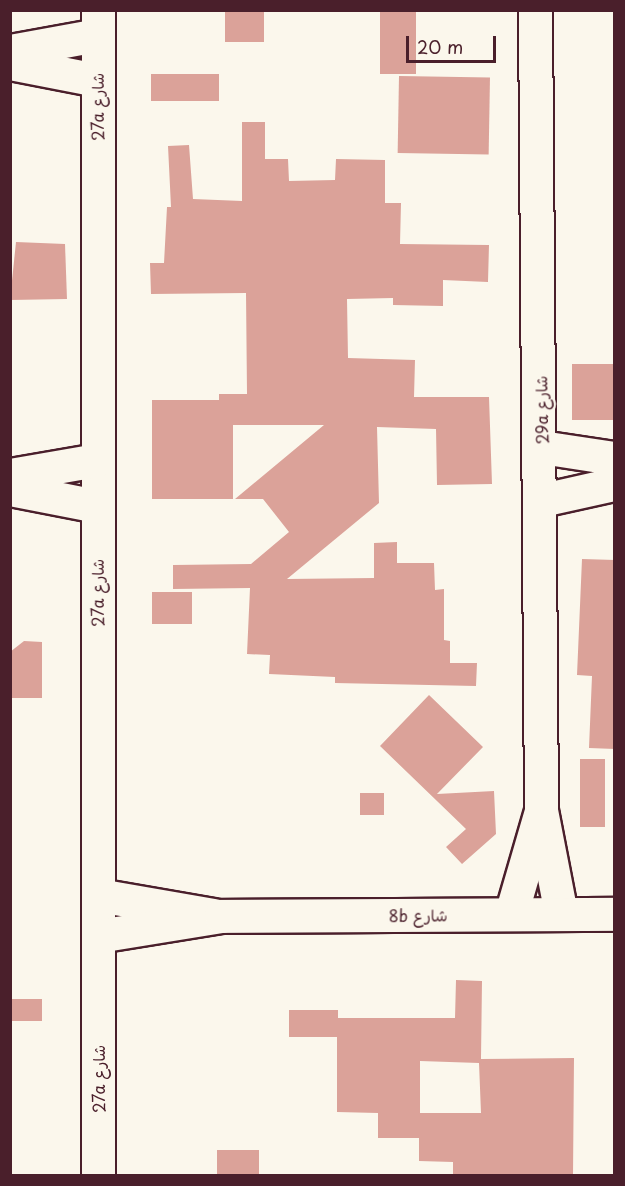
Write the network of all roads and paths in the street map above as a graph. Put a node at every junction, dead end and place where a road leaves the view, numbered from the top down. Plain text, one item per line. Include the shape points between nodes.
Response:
1 (535, 10) edge
2 (97, 23) edge
3 (10, 51) edge
4 (10, 63) edge
5 (97, 80) junction
6 (541, 447) junction
7 (615, 458) edge
8 (97, 460) junction
9 (10, 475) edge
10 (615, 484) edge
11 (10, 489) edge
12 (542, 500) junction
13 (97, 506) junction
14 (541, 810) junction
15 (98, 895) junction
16 (511, 914) junction
17 (561, 914) junction
18 (615, 914) edge
19 (221, 916) junction
20 (98, 936) junction
21 (98, 1176) edge

1 - 6 street, 29a شارع
2 - 3 street
2 - 5 street, 27a شارع
4 - 5 street
5 - 8 street, 27a شارع
6 - 7 street
6 - 12 street, 29a شارع
8 - 9 street
8 - 13 street, 27a شارع
10 - 12 street
11 - 13 street
12 - 14 street, 29a شارع
13 - 15 street, 27a شارع
14 - 16 street, 29a شارع
14 - 17 street, 29a شارع
15 - 19 street, 8b شارع
15 - 20 street, 27a شارع
16 - 17 street, 8b شارع
16 - 19 street, 8b شارع
17 - 18 street, 8b شارع
19 - 20 street, 8b شارع
20 - 21 street, 27a شارع

